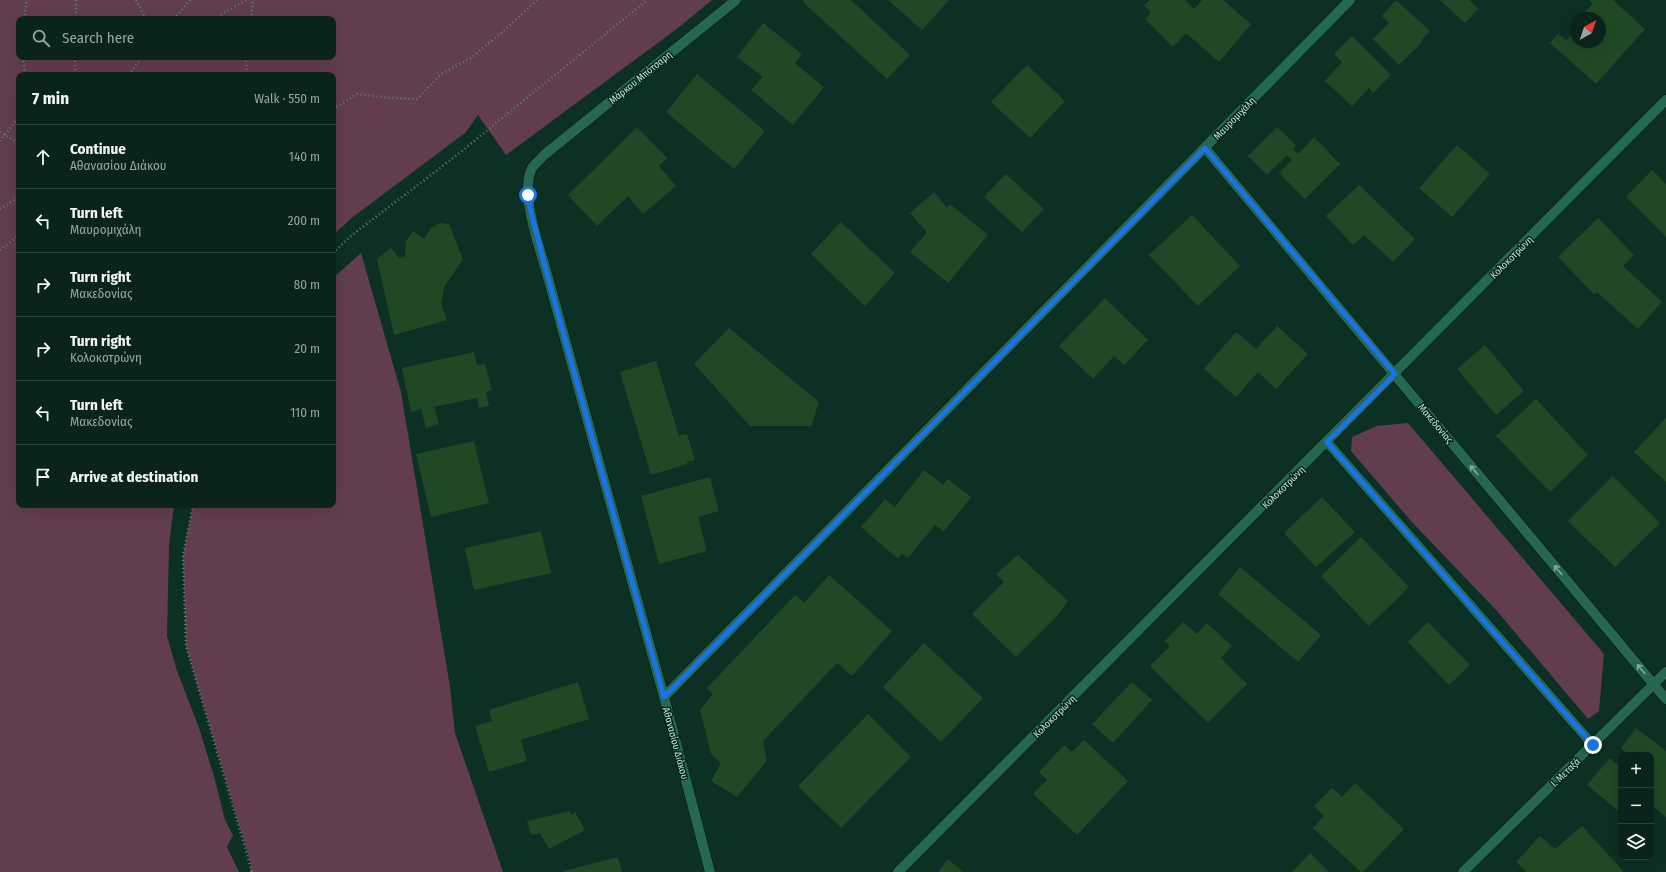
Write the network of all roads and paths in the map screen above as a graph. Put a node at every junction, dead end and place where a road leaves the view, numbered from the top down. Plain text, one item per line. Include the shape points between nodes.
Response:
1 (27, 0) edge
2 (76, 0) edge
3 (136, 0) edge
4 (190, 0) edge
5 (246, 0) edge
6 (253, 0) edge
7 (537, 0) edge
8 (647, 0) edge
9 (736, 0) edge
10 (1350, 0) edge
11 (24, 16) edge
12 (76, 16) edge
13 (144, 16) edge
14 (177, 16) edge
15 (219, 16) edge
16 (251, 16) edge
17 (23, 60) edge
18 (75, 60) edge
19 (140, 60) edge
20 (246, 60) edge
21 (25, 72) edge
22 (75, 72) edge
23 (131, 72) edge
24 (248, 72) edge
25 (1666, 100) edge
26 (336, 108) edge
27 (16, 121) edge
28 (0, 132) edge
29 (5, 134) junction
30 (0, 141) edge
31 (16, 141) edge
32 (1205, 148) junction
33 (544, 155) joint
34 (16, 199) edge
35 (0, 209) edge
36 (16, 238) edge
37 (0, 250) edge
38 (336, 250) edge
39 (1395, 374) junction
40 (1327, 442) junction
41 (192, 508) edge
42 (1666, 672) edge
43 (1654, 685) junction
44 (664, 697) junction
45 (1666, 699) edge
46 (1593, 745) junction
47 (252, 872) edge
48 (710, 872) edge
49 (898, 872) edge
50 (1464, 872) edge

1 - 11 path
2 - 12 path
3 - 13 path
4 - 14 path
5 - 15 path
6 - 16 path
7 - 26 path via 470,58 441,74 417,98 357,94
8 - 38 path
9 - 33 street, Μάρκου Μπότσαρη
10 - 32 street, Μαυρομιχάλη
17 - 21 path
18 - 22 path
19 - 23 path
20 - 24 path
25 - 39 street, Κολοκοτρώνη
27 - 29 path
28 - 29 path
29 - 30 path
29 - 31 path
32 - 39 street, Μακεδονίας
32 - 44 street, Μαυρομιχάλη
33 - 44 street, Αθανασίου Διάκου via 532,168 529,179 530,208
34 - 35 path
36 - 37 path
39 - 40 street, Κολοκοτρώνη
43 -> 39 street, Μακεδονίας
40 - 46 street
40 - 49 street, Κολοκοτρώνη
41 - 47 path via 182,556 186,646
42 - 43 street, Ι. Μεταξά
43 - 45 street, Μακεδονίας
43 - 46 street, Ι. Μεταξά
44 - 48 street, Αθανασίου Διάκου
46 - 50 street, Ι. Μεταξά

